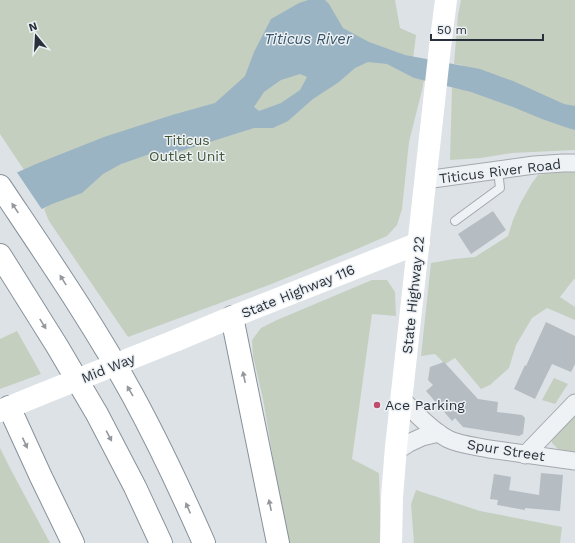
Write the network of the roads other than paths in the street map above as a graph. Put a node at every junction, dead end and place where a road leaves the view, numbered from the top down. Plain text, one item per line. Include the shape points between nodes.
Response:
1 (435, 0) edge
2 (446, 0) edge
3 (440, 47) junction
4 (575, 163) edge
5 (498, 170) junction
6 (425, 180) junction
7 (0, 186) edge
8 (455, 221) dead end
9 (419, 243) junction
10 (0, 255) edge
11 (232, 317) junction
12 (177, 340) joint
13 (401, 398) junction
14 (575, 403) edge
15 (4, 409) edge
16 (439, 433) junction
17 (396, 452) junction
18 (525, 455) junction
19 (575, 460) edge
20 (73, 543) edge
21 (161, 543) edge
22 (204, 543) edge
23 (278, 543) edge
24 (391, 543) edge

1 - 3 main road
2 - 3 main road
3 - 6 main road, State Highway 22
4 - 5 street, Titicus River Road
5 - 6 street, Titicus River Road
5 - 8 lane via 500,188
6 - 9 main road, State Highway 22
22 -> 7 main road via 171,469 132,396 91,325
9 - 11 main road, State Highway 116
9 - 13 main road, State Highway 22
10 -> 21 main road via 97,414
11 - 12 main road, State Highway 116
23 -> 11 main road
12 - 15 main road, Mid Way, bridge
13 - 16 street, Spur Street via 414,413
13 - 17 main road, State Highway 22
14 - 18 street
15 -> 20 main road
16 - 17 street via 422,436
16 - 18 street, Spur Street via 467,445
17 - 24 main road, State Highway 22
18 - 19 street, Spur Street

